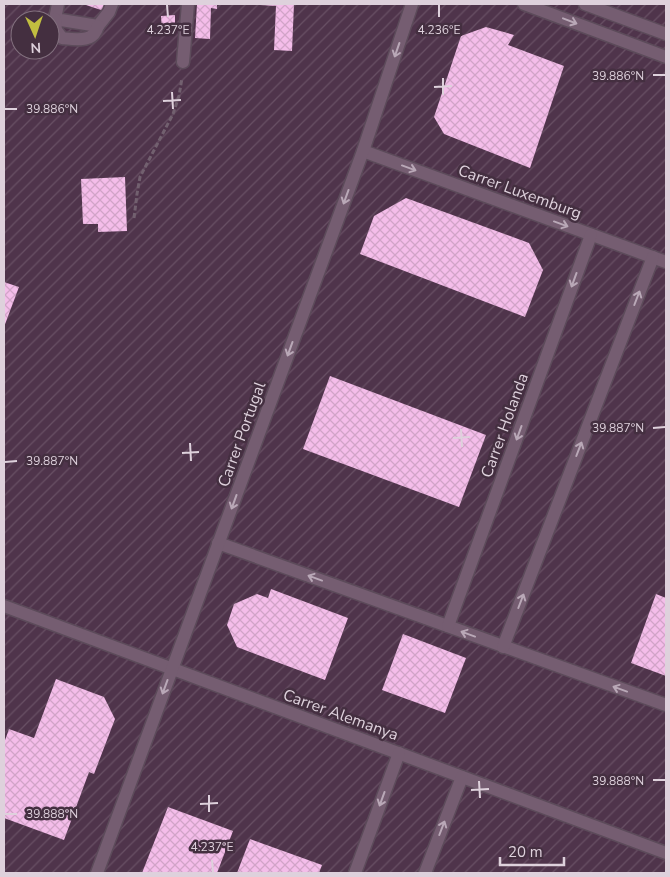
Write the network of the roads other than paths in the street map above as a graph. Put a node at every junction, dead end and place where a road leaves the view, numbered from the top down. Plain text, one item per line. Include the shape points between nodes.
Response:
1 (58, 4) edge
2 (112, 4) edge
3 (188, 4) edge
4 (412, 4) edge
5 (524, 4) edge
6 (585, 4) edge
7 (666, 34) edge
8 (666, 57) edge
9 (183, 62) road end
10 (363, 151) junction
11 (591, 235) junction
12 (653, 257) junction
13 (666, 262) edge
14 (218, 543) junction
15 (4, 606) edge
16 (448, 626) junction
17 (503, 646) junction
18 (172, 669) junction
19 (666, 706) edge
20 (399, 754) junction
21 (462, 777) junction
22 (666, 853) edge
23 (97, 873) edge
24 (355, 873) edge
25 (425, 873) edge

1 - 2 street via 55,19 98,26
3 - 9 street
4 -> 10 street, Carrer Portugal
5 -> 8 street
6 - 7 street
10 -> 11 street, Carrer Luxemburg
10 -> 14 street, Carrer Portugal
11 - 12 street, Carrer Luxemburg
11 -> 16 street, Carrer Holanda
12 - 13 street, Carrer Luxemburg
17 -> 12 street
16 -> 14 street
14 - 18 street, Carrer Portugal
15 - 18 street, Carrer Alemanya
17 -> 16 street
19 -> 17 street
18 - 20 street, Carrer Alemanya
18 -> 23 street, Carrer Portugal
20 - 21 street, Carrer Alemanya
20 -> 24 street
21 - 22 street, Carrer Alemanya
25 -> 21 street

